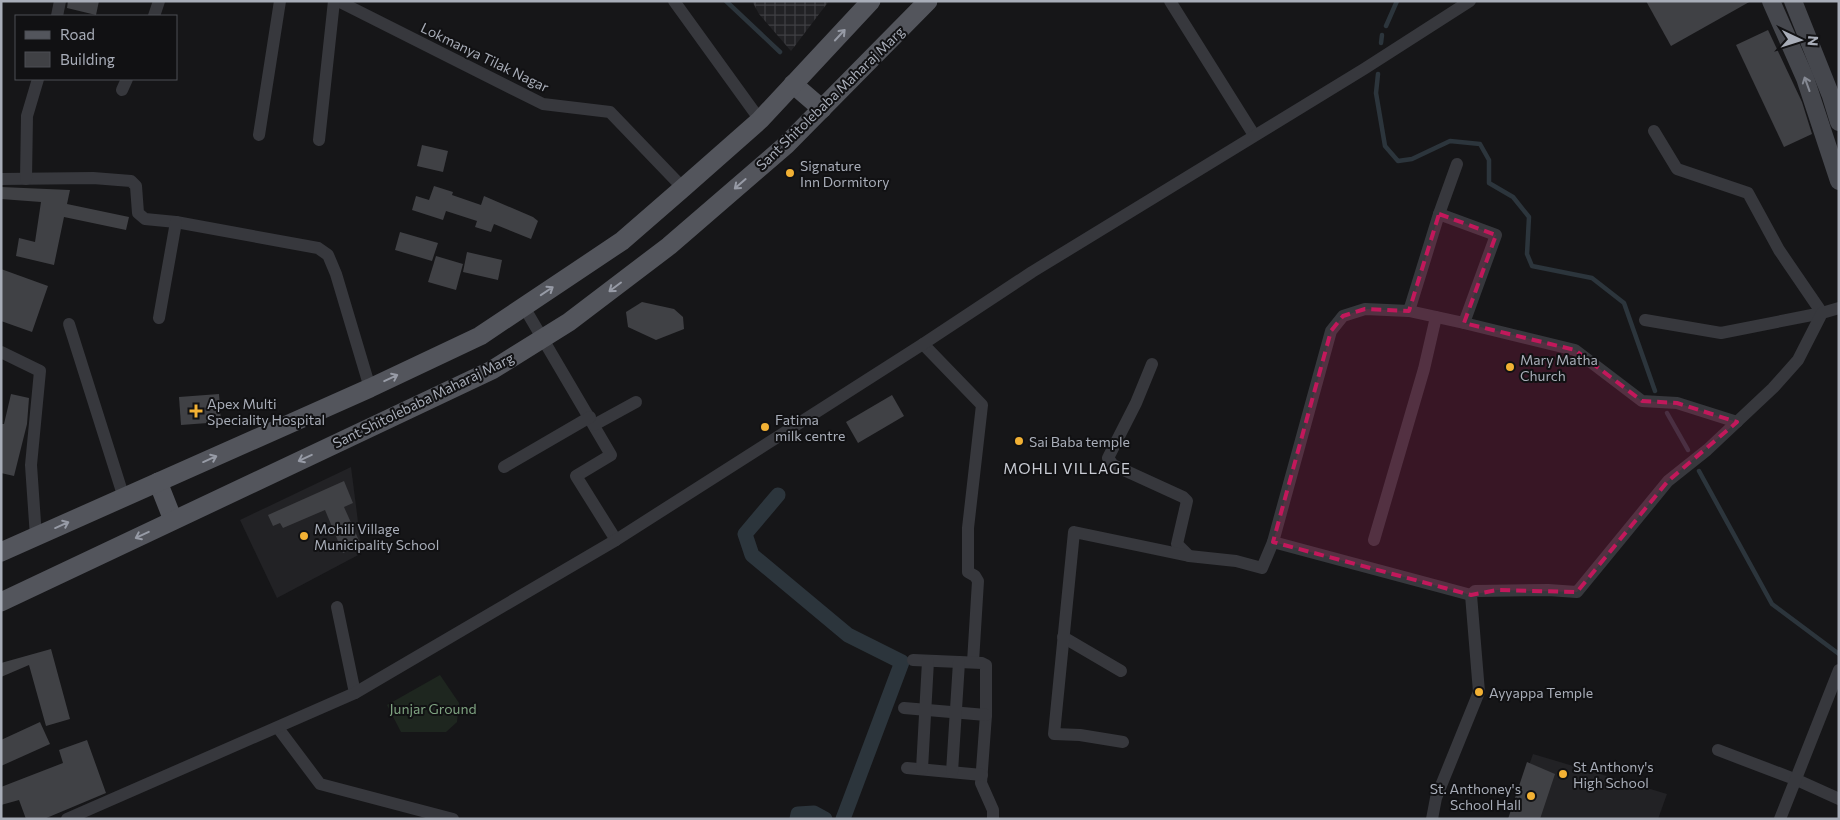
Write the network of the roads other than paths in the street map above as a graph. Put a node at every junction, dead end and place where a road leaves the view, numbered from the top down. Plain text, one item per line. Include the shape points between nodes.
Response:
1 (60, 1) edge
2 (159, 1) edge
3 (280, 1) edge
4 (336, 1) edge
5 (674, 1) edge
6 (871, 1) edge
7 (928, 1) edge
8 (1170, 1) edge
9 (1470, 1) edge
10 (1771, 1) edge
11 (1793, 1) edge
12 (57, 15) edge
13 (154, 15) edge
14 (38, 80) edge
15 (793, 84) junction
16 (822, 109) junction
17 (1819, 118) junction
18 (1838, 118) edge
19 (760, 120) junction
20 (1654, 131) dead end
21 (1254, 135) junction
22 (259, 136) dead end
23 (319, 140) dead end
24 (1457, 164) dead end
25 (1, 179) edge
26 (26, 179) junction
27 (1839, 180) edge
28 (684, 188) junction
29 (1439, 214) junction
30 (176, 222) junction
31 (524, 307) junction
32 (1839, 308) edge
33 (1409, 311) junction
34 (1822, 313) junction
35 (1436, 317) junction
36 (159, 318) dead end
37 (1645, 320) dead end
38 (1464, 323) junction
39 (69, 324) dead end
40 (543, 338) junction
41 (923, 344) junction
42 (1, 352) edge
43 (1152, 364) dead end
44 (370, 388) junction
45 (636, 402) dead end
46 (592, 421) junction
47 (1738, 422) junction
48 (504, 467) dead end
49 (158, 482) junction
50 (124, 498) junction
51 (173, 520) junction
52 (36, 536) junction
53 (616, 540) junction
54 (1374, 540) dead end
55 (1273, 542) junction
56 (1, 552) edge
57 (1189, 556) junction
58 (1471, 595) junction
59 (1, 602) edge
60 (337, 607) dead end
61 (1063, 637) junction
62 (913, 660) dead end
63 (928, 661) junction
64 (959, 662) junction
65 (973, 662) junction
66 (1839, 670) edge
67 (1121, 671) dead end
68 (355, 693) junction
69 (904, 708) dead end
70 (926, 709) junction
71 (956, 712) junction
72 (986, 715) junction
73 (278, 728) junction
74 (1123, 742) dead end
75 (1718, 750) dead end
76 (907, 768) dead end
77 (922, 770) junction
78 (952, 772) junction
79 (982, 775) junction
80 (1797, 780) junction
81 (1839, 799) edge
82 (67, 819) edge
83 (453, 819) edge
84 (993, 819) edge
85 (1432, 819) edge
86 (1780, 819) edge

1 - 12 street
2 - 13 street
3 - 22 street
4 - 23 street
4 - 28 street, Lokmanya Tilak Nagar via 543,104 610,112
5 - 19 street
15 -> 6 main road
7 - 16 main road, Sant Shitolebaba Maharaj Marg
8 - 21 street
9 - 21 street
17 -> 10 main road
11 - 18 main road
14 - 26 street via 27,116
15 - 16 main road
15 - 19 main road
16 -> 40 main road, Sant Shitolebaba Maharaj Marg via 786,145 669,246
17 - 18 main road
17 - 27 main road
19 - 28 main road
20 - 34 street via 1677,169 1748,192 1779,250
21 - 41 street via 1032,272
24 - 29 street
25 - 26 street
26 - 30 street via 131,181 136,186 138,213 145,219
31 -> 28 main road via 622,241
29 - 33 street
29 - 38 street via 1496,235
30 - 36 street
30 - 44 street via 318,248 328,255
31 - 40 street
44 -> 31 main road via 480,336
32 - 34 street
33 - 35 street
33 - 55 street via 1365,309 1343,316 1331,331
34 - 37 street via 1721,333
34 - 47 street via 1798,360
35 - 38 street
35 - 54 street via 1424,370
38 - 47 street via 1576,350 1642,401 1677,403
39 - 50 street
40 - 46 street
40 -> 51 main road, Sant Shitolebaba Maharaj Marg via 492,370
41 - 53 street
41 - 65 street via 982,405 966,566 978,581
42 - 52 street via 40,371 31,465
43 - 57 street via 1108,458 1112,465 1187,501 1177,544
49 -> 44 main road
45 - 46 street
46 - 48 street
46 - 53 street via 611,455 576,476
47 - 58 street via 1668,482 1577,592 1497,590 1475,591
49 - 50 main road
49 - 51 main road
52 -> 50 main road
51 -> 59 main road, Sant Shitolebaba Maharaj Marg
52 - 56 main road
53 - 68 street
55 - 57 street via 1262,568 1236,561
55 - 58 street
57 - 61 street via 1074,532
58 - 85 street via 1479,692 1436,798
60 - 68 street
61 - 67 street
61 - 74 street via 1054,734
62 - 63 street
63 - 64 street
63 - 70 street
64 - 65 street
64 - 71 street
65 - 72 street via 986,665
66 - 80 street
68 - 73 street
69 - 70 street
70 - 71 street
70 - 77 street
71 - 72 street
71 - 78 street
72 - 79 street
73 - 82 street
73 - 83 street via 320,784
75 - 80 street
76 - 77 street
77 - 78 street
78 - 79 street
79 - 84 street via 981,783 993,810
80 - 81 street
80 - 86 street

